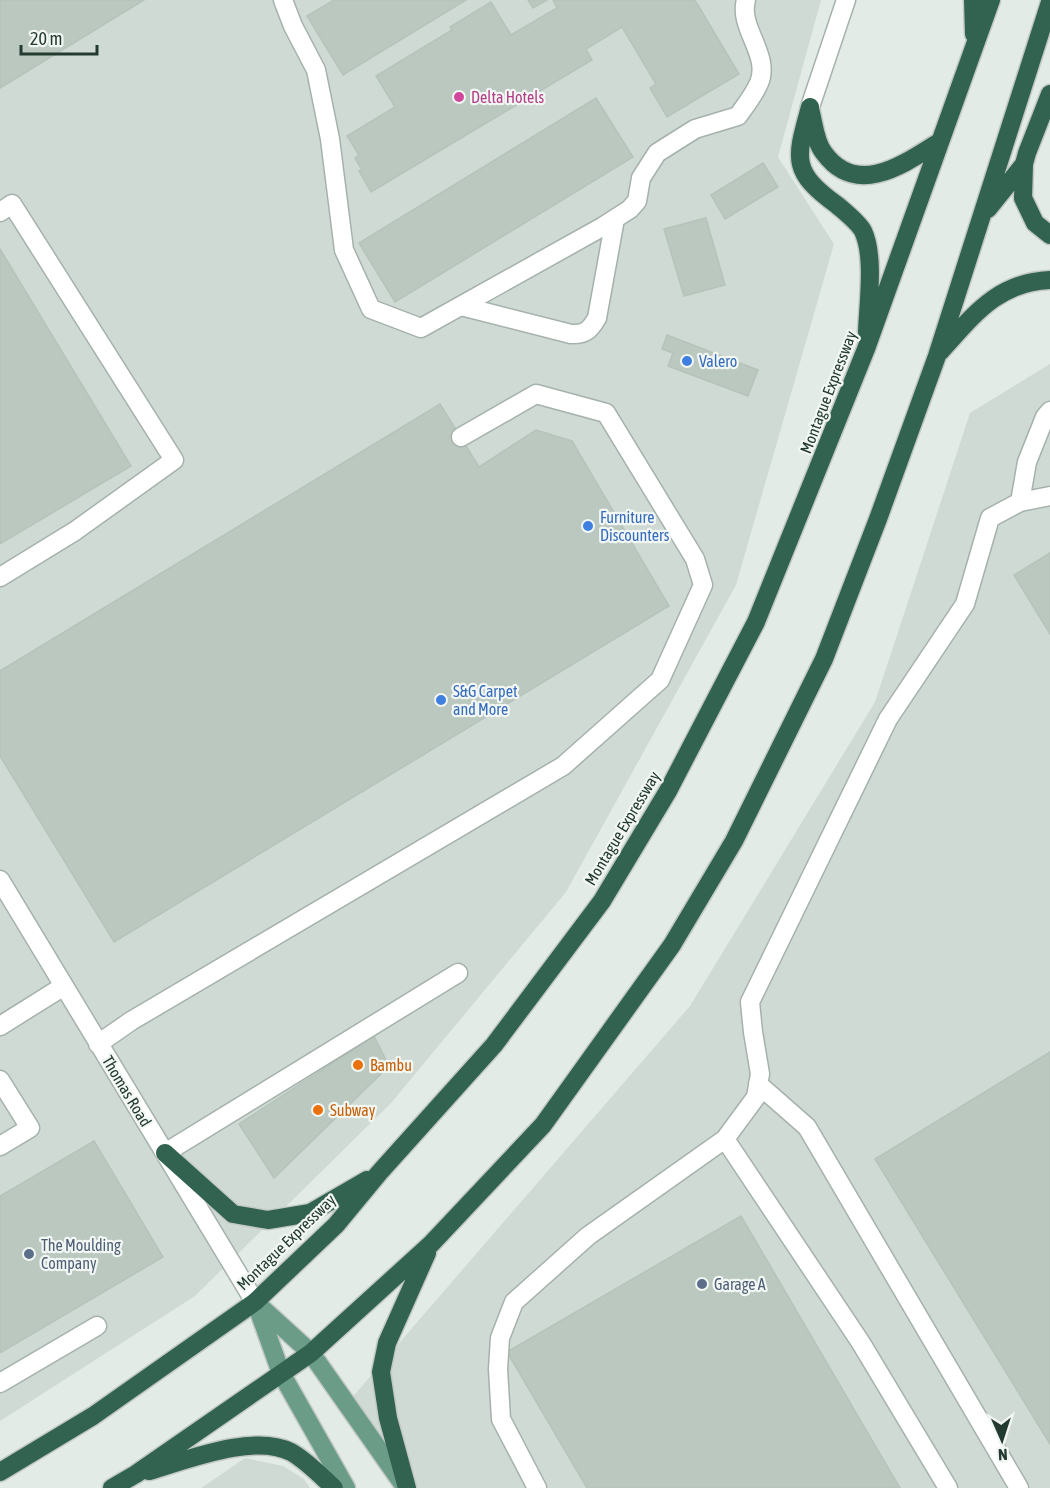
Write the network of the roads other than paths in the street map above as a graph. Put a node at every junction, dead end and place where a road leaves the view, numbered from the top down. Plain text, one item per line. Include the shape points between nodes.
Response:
1 (283, 0) edge
2 (846, 0) edge
3 (973, 0) edge
4 (991, 0) edge
5 (740, 2) edge
6 (1050, 2) edge
7 (974, 41) junction
8 (1050, 94) edge
9 (810, 107) junction
10 (939, 142) junction
11 (1024, 164) junction
12 (0, 212) edge
13 (981, 217) junction
14 (615, 219) junction
15 (1050, 235) edge
16 (1050, 280) edge
17 (461, 306) junction
18 (866, 349) junction
19 (937, 356) junction
20 (1050, 411) edge
21 (461, 437) dead end
22 (1050, 496) edge
23 (1020, 502) junction
24 (0, 577) edge
25 (0, 880) edge
26 (458, 972) dead end
27 (64, 986) junction
28 (0, 1026) edge
29 (98, 1044) junction
30 (0, 1080) edge
31 (758, 1084) junction
32 (725, 1139) junction
33 (0, 1146) edge
34 (165, 1153) junction
35 (379, 1173) junction
36 (431, 1244) junction
37 (255, 1302) junction
38 (97, 1326) dead end
39 (311, 1353) junction
40 (281, 1374) junction
41 (0, 1383) edge
42 (0, 1472) edge
43 (136, 1474) junction
44 (112, 1488) edge
45 (334, 1488) edge
46 (346, 1488) edge
47 (406, 1488) edge
48 (537, 1488) edge
49 (948, 1488) edge
50 (1019, 1488) edge

1 - 17 street via 316,70 330,139 344,250 371,309 421,328
2 - 9 street
3 - 7 highway
4 - 7 highway, Montague Expressway
5 - 14 street via 762,61 760,82 738,116 695,129 657,153 641,178 637,201
6 - 13 highway
7 - 10 highway, Montague Expressway
8 - 11 highway
9 - 10 highway via 824,153 840,168 855,174 884,174
9 - 18 highway via 799,162 816,188 862,229 867,243
10 - 18 highway, Montague Expressway
11 - 13 highway
11 - 15 highway via 1023,198 1035,223
12 - 24 street via 12,204 174,460 75,531
13 - 19 highway
14 - 17 street
14 - 17 street via 597,318 581,335
16 - 19 highway via 1035,280 999,293
18 - 35 highway, Montague Expressway via 756,622 668,791 602,901 499,1039
19 - 36 highway via 824,659 734,841 672,945 543,1125
20 - 23 street via 1028,462
21 - 29 street via 536,394 606,413 695,559 703,585 660,680 563,766
22 - 23 street
23 - 31 street via 990,518 965,604 888,719 750,1002
25 - 27 street, Thomas Road
26 - 34 street
27 - 28 street
27 - 29 street, Thomas Road
29 - 34 street, Thomas Road
30 - 33 street via 30,1128
31 - 32 street via 756,1097
31 - 50 street via 807,1127
32 - 48 street via 588,1236 514,1302 500,1338 501,1419
32 - 49 street via 861,1343
34 - 35 highway via 233,1214 268,1220 310,1214
34 - 37 street, Thomas Road
35 - 37 highway, Montague Expressway via 336,1225
36 - 39 highway
36 - 47 highway via 387,1342 381,1372
37 - 39 main road
37 - 40 main road
37 - 42 highway, Montague Expressway via 93,1416
38 - 41 street
39 - 40 highway
39 - 47 main road
40 - 43 highway
40 - 46 main road
43 - 44 highway
43 - 45 highway via 229,1448 279,1447 299,1458

